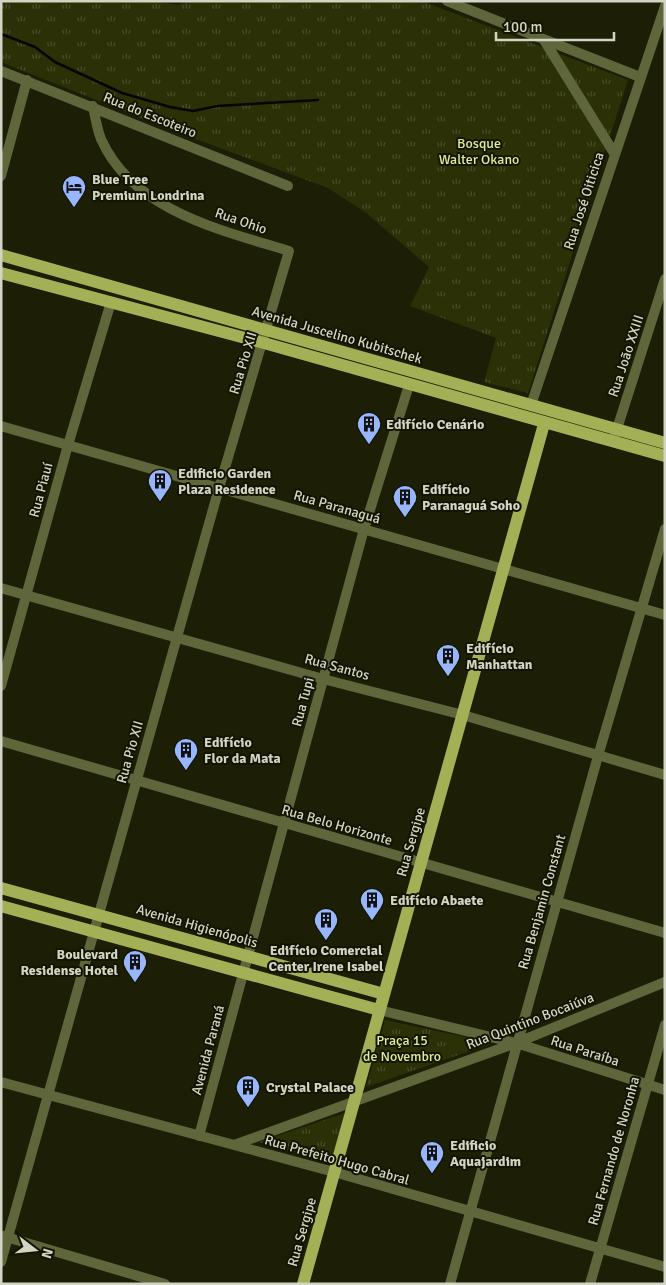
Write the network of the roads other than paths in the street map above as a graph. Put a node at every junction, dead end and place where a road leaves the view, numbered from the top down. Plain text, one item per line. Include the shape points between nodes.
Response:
1 (447, 1) edge
2 (665, 6) edge
3 (544, 40) junction
4 (1, 71) edge
5 (640, 77) junction
6 (27, 80) junction
7 (93, 106) junction
8 (614, 153) junction
9 (1, 176) edge
10 (288, 186) dead end
11 (289, 251) joint
12 (1, 255) edge
13 (1, 273) edge
14 (665, 279) edge
15 (111, 302) junction
16 (197, 310) junction
17 (266, 337) junction
18 (409, 385) junction
19 (536, 407) junction
20 (544, 424) junction
21 (1, 426) edge
22 (615, 436) junction
23 (665, 443) edge
24 (68, 445) junction
25 (665, 456) edge
26 (219, 488) junction
27 (364, 529) junction
28 (665, 529) edge
29 (504, 569) junction
30 (1, 588) edge
31 (27, 595) junction
32 (641, 608) junction
33 (665, 615) edge
34 (177, 637) junction
35 (323, 678) junction
36 (1, 686) edge
37 (463, 715) junction
38 (1, 741) edge
39 (598, 756) junction
40 (665, 775) edge
41 (137, 779) junction
42 (285, 825) junction
43 (421, 863) junction
44 (1, 888) edge
45 (557, 903) junction
46 (1, 906) edge
47 (99, 915) junction
48 (94, 932) junction
49 (665, 934) edge
50 (248, 956) junction
51 (244, 971) junction
52 (665, 982) edge
53 (348, 985) junction
54 (384, 994) junction
55 (343, 999) junction
56 (379, 1010) junction
57 (665, 1025) edge
58 (516, 1043) junction
59 (1, 1082) edge
60 (647, 1085) junction
61 (665, 1090) edge
62 (48, 1095) junction
63 (355, 1100) junction
64 (199, 1136) junction
65 (234, 1145) junction
66 (334, 1172) junction
67 (470, 1213) junction
68 (4, 1236) edge
69 (600, 1249) junction
70 (1, 1262) edge
71 (665, 1267) edge
72 (165, 1284) edge
73 (303, 1284) edge
74 (450, 1284) edge
75 (590, 1284) edge

1 - 3 street
2 - 5 street, Rua José Oiticica
3 - 5 street
3 - 8 street
4 - 6 street, Rua do Escoteiro
5 - 8 street, Rua José Oiticica
6 - 7 street, Rua do Escoteiro
6 - 9 street
7 - 10 street, Rua do Escoteiro
7 - 11 street, Rua Ohio via 100,138 108,152 149,197 164,207 230,233
8 - 19 street, Rua José Oiticica
11 - 17 street, Rua Pio XII
12 - 16 main road, Avenida Juscelino Kubitschek
13 - 15 main road, Avenida Juscelino Kubitschek
14 - 22 street, Rua João XXIII
15 - 16 main road via 118,297 129,298 168,309
15 - 17 main road, Avenida Juscelino Kubitschek
15 - 24 street, Rua Piauí
16 - 17 main road, Avenida Juscelino Kubitschek
17 - 18 main road, Avenida Juscelino Kubitschek
17 - 19 main road, Avenida Juscelino Kubitschek
17 - 26 street, Rua Pio XII
18 - 20 main road, Avenida Juscelino Kubitschek
18 - 27 street, Rua Tupi
19 - 20 street, Rua Sergipe
19 - 22 main road, Avenida Juscelino Kubitschek
20 - 22 main road, Avenida Juscelino Kubitschek
20 - 29 main road, Rua Sergipe
21 - 24 street, Rua Paranaguá
22 - 23 main road, Avenida Juscelino Kubitschek
22 - 25 main road, Avenida Juscelino Kubitschek
24 - 26 street, Rua Paranaguá
24 - 31 street, Rua Piauí
26 - 27 street, Rua Paranaguá
26 - 34 street, Rua Pio XII
27 - 29 street, Rua Paranaguá
27 - 35 street, Rua Tupi
28 - 32 street, Rua Benjamin Constant
29 - 32 street, Rua Paranaguá
29 - 37 main road, Rua Sergipe
30 - 31 street, Rua Santos
31 - 34 street, Rua Santos
31 - 36 street, Rua Piauí
32 - 33 street, Rua Paranaguá
32 - 39 street, Rua Benjamin Constant
34 - 35 street, Rua Santos
34 - 41 street, Rua Pio XII
35 - 37 street, Rua Santos
35 - 42 street, Rua Tupi
37 - 39 street, Rua Santos
37 - 43 main road, Rua Sergipe
38 - 41 street, Rua Belo Horizonte
39 - 40 street, Rua Santos
39 - 45 street, Rua Benjamin Constant
41 - 42 street, Rua Belo Horizonte
41 - 47 street, Rua Pio XII
42 - 43 street, Rua Belo Horizonte
42 - 50 street, Rua Tupi
43 - 45 street, Rua Belo Horizonte
43 - 54 main road, Rua Sergipe
44 - 47 main road, Avenida Higienópolis
45 - 49 street, Rua Belo Horizonte
45 - 58 street, Rua Benjamin Constant
46 - 48 main road
47 - 48 street, Rua Pio XII
47 - 50 main road, Avenida Higienópolis
48 - 51 main road
48 - 62 street, Rua Pio XII
50 - 51 street, Rua Tupi
50 - 53 main road, Avenida Higienópolis
51 - 55 main road
51 - 64 street, Avenida Paraná
52 - 58 street, Rua Quintino Bocaiúva
53 - 54 main road, Avenida Higienópolis
53 - 55 main road
54 - 56 main road, Rua Sergipe
55 - 56 main road
56 - 58 street, Rua Paraíba
56 - 63 main road, Rua Sergipe
57 - 60 street, Rua Fernando de Noronha
58 - 60 street, Rua Paraíba
58 - 63 street, Rua Quintino Bocaiúva
58 - 67 street, Rua Benjamin Constant
59 - 62 street, Rua Prefeito Hugo Cabral
60 - 61 street, Rua Paraíba
60 - 69 street, Rua Fernando de Noronha
62 - 64 street, Rua Prefeito Hugo Cabral
62 - 68 street, Rua Pio XII
63 - 65 street, Rua Quintino Bocaiúva
63 - 66 main road, Rua Sergipe
64 - 65 street, Rua Prefeito Hugo Cabral
65 - 66 street, Rua Prefeito Hugo Cabral
66 - 67 street, Rua Prefeito Hugo Cabral
66 - 73 main road, Rua Sergipe
67 - 69 street, Rua Prefeito Hugo Cabral
67 - 74 street, Rua Benjamin Constant
68 - 70 street, Rua Pio XII
68 - 72 street
69 - 71 street, Rua Prefeito Hugo Cabral
69 - 75 street, Rua Fernando de Noronha

